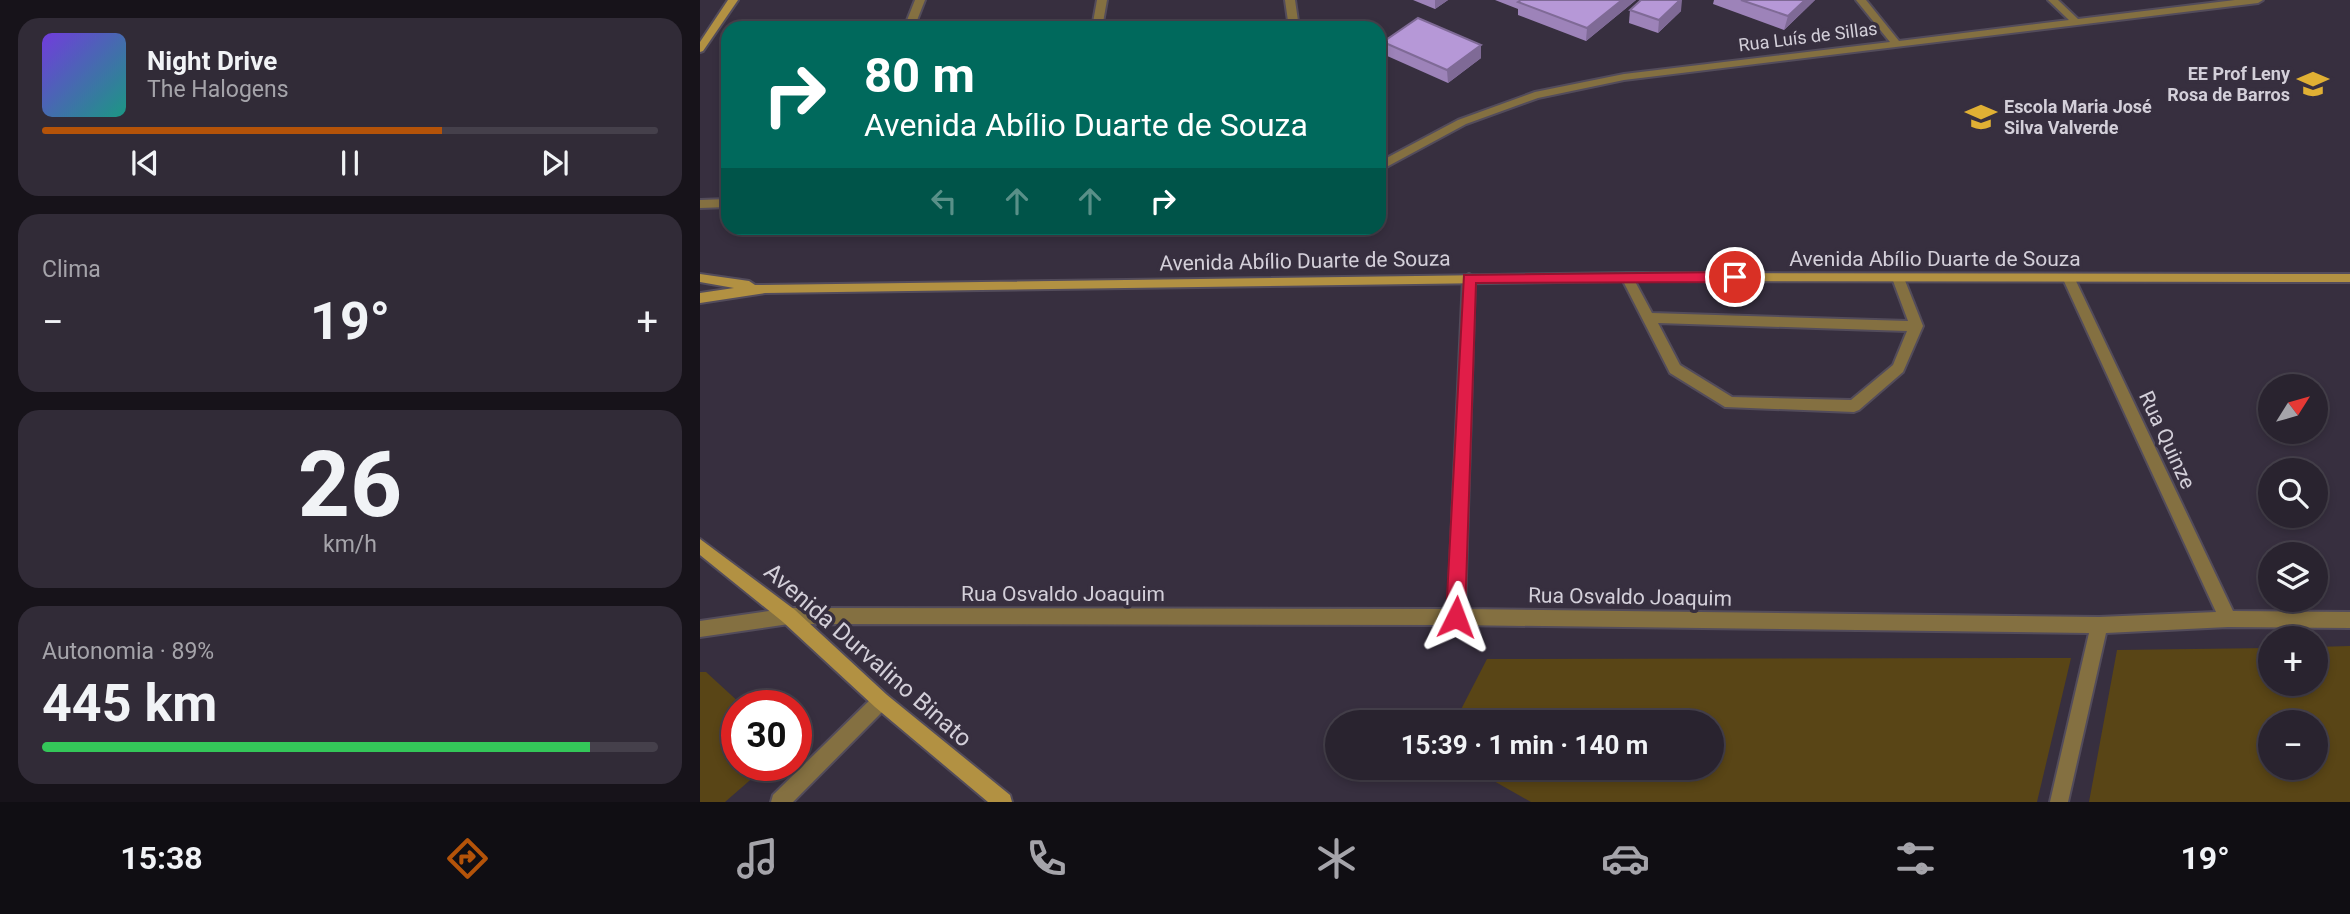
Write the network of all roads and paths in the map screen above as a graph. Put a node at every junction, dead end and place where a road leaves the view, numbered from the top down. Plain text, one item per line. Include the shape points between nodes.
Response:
1 (733, 0) edge
2 (920, 0) edge
3 (1102, 0) edge
4 (1290, 0) edge
5 (1861, 0) edge
6 (2053, 0) edge
7 (2258, 0) edge
8 (2239, 1) edge
9 (912, 21) edge
10 (1098, 21) edge
11 (1293, 21) edge
12 (2075, 21) junction
13 (1897, 44) junction
14 (700, 49) edge
15 (1386, 163) edge
16 (721, 203) edge
17 (700, 204) edge
18 (1627, 277) junction
19 (700, 278) edge
20 (1469, 278) junction
21 (1898, 278) junction
22 (2350, 278) edge
23 (2069, 279) junction
24 (765, 288) junction
25 (700, 298) edge
26 (1648, 318) junction
27 (1916, 326) junction
28 (700, 547) edge
29 (789, 616) junction
30 (1456, 617) junction
31 (2228, 619) junction
32 (2350, 620) edge
33 (2099, 625) junction
34 (700, 629) edge
35 (881, 701) junction
36 (780, 802) edge
37 (1003, 802) edge
38 (2059, 802) edge

1 - 14 main road
2 - 9 street
3 - 10 street
4 - 11 street
5 - 13 street
6 - 12 street
7 - 8 street, Rua Luís de Sillas
8 - 12 street, Rua Luís de Sillas
12 - 13 street, Rua Luís de Sillas
13 - 15 street, Rua Luís de Sillas via 1624,77 1535,95 1461,122
16 - 17 street
18 - 20 main road, Avenida Abílio Duarte de Souza
18 - 21 main road, Avenida Abílio Duarte de Souza
18 - 26 street
19 - 24 main road, Avenida Abílio Duarte de Souza
20 - 24 main road, Avenida Abílio Duarte de Souza
20 - 30 street
21 - 23 main road, Avenida Abílio Duarte de Souza
21 - 27 street
22 - 23 main road, Avenida Abílio Duarte de Souza
23 - 31 street, Rua Quinze
24 - 25 main road, Avenida Abílio Duarte de Souza
26 - 27 street
26 - 27 street via 1675,369 1730,403 1854,407 1898,368
28 - 29 main road, Avenida Durvalino Binato
29 - 30 street, Rua Osvaldo Joaquim
29 - 34 street, Rua Osvaldo Joaquim
29 - 35 main road, Avenida Durvalino Binato
30 - 33 street, Rua Osvaldo Joaquim
31 - 32 street, Rua Osvaldo Joaquim
31 - 33 street, Rua Osvaldo Joaquim
33 - 38 street
35 - 36 street
35 - 37 main road, Avenida Durvalino Binato

